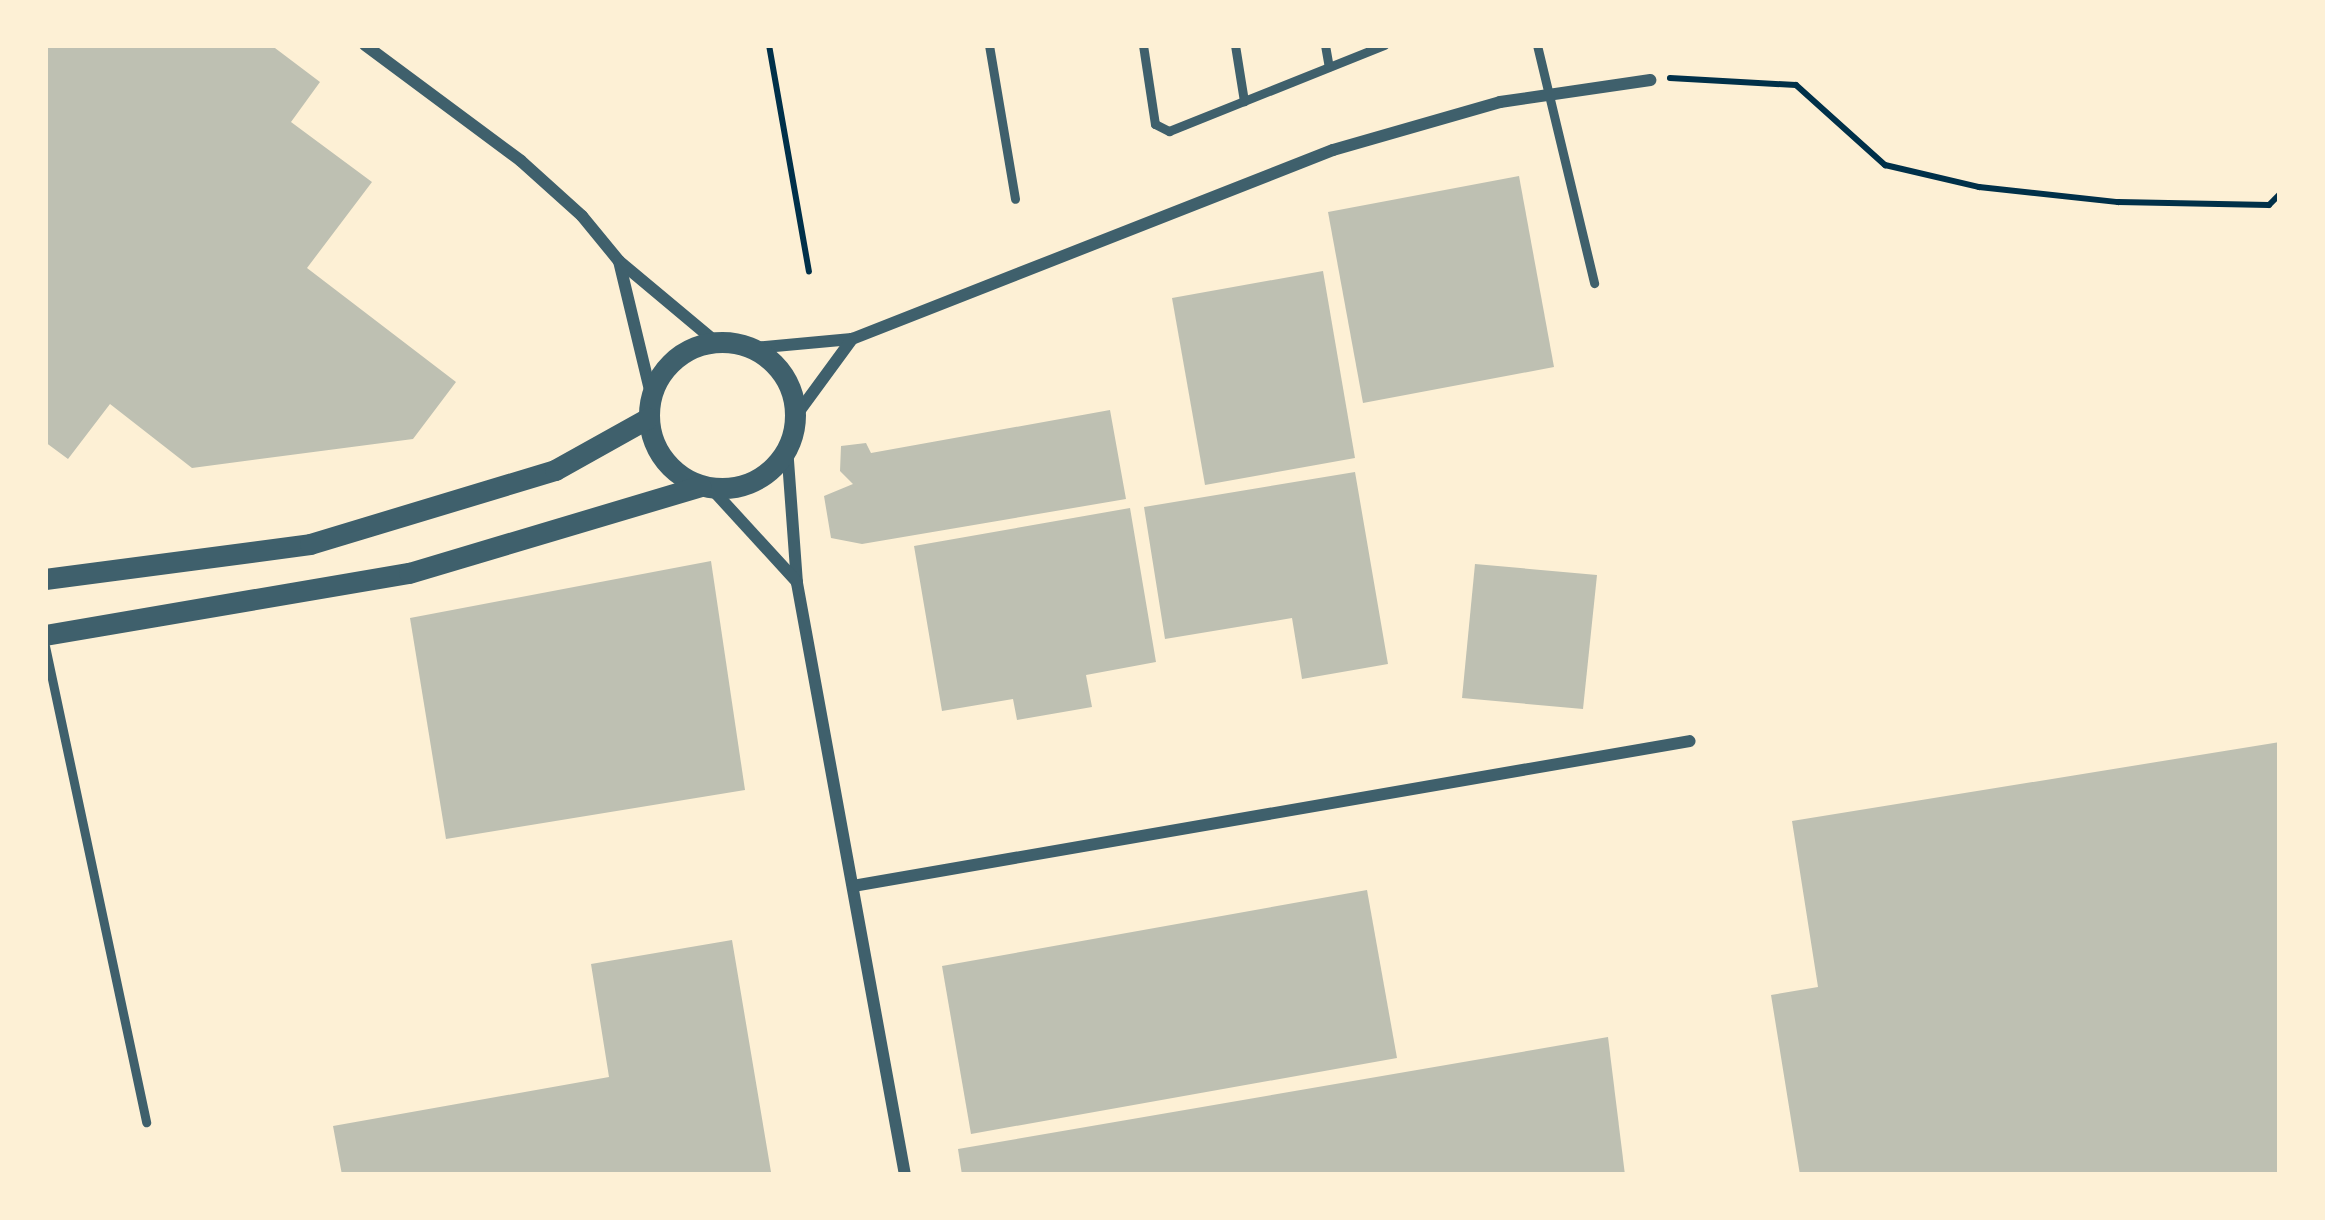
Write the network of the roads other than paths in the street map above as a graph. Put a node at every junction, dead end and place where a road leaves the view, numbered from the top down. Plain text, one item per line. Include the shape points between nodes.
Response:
1 (365, 45) edge
2 (989, 45) edge
3 (1143, 45) edge
4 (1234, 45) edge
5 (1325, 45) edge
6 (1384, 45) edge
7 (1538, 45) edge
8 (1329, 68) junction
9 (1650, 80) road end
10 (1548, 92) junction
11 (1244, 101) junction
12 (1015, 199) dead end
13 (619, 261) junction
14 (1594, 283) dead end
15 (852, 339) junction
16 (717, 343) junction
17 (752, 348) junction
18 (651, 394) junction
19 (795, 417) junction
20 (648, 418) junction
21 (787, 447) junction
22 (706, 487) junction
23 (45, 579) edge
24 (797, 583) junction
25 (45, 635) edge
26 (45, 646) edge
27 (1690, 741) dead end
28 (853, 886) junction
29 (146, 1122) dead end
30 (905, 1175) edge

1 - 13 street via 520,161
2 - 12 lane
3 - 11 lane via 1155,124 1168,131
4 - 11 lane
5 - 8 lane
6 - 8 lane
7 - 10 lane
8 - 11 lane
9 - 10 street
10 - 14 lane
10 - 15 street via 1333,150
13 - 16 street
13 - 18 street
15 - 17 street
15 - 19 street
16 - 17 street
16 - 18 street via 681,354
17 - 19 street via 776,366
18 - 20 street
19 - 21 street
20 - 22 street via 654,446 672,470
20 - 23 street via 555,470 310,544
21 - 22 street via 760,477
21 - 24 street
22 - 24 street
22 - 25 street via 410,573
24 - 28 street
26 - 29 lane
27 - 28 street
28 - 30 street

